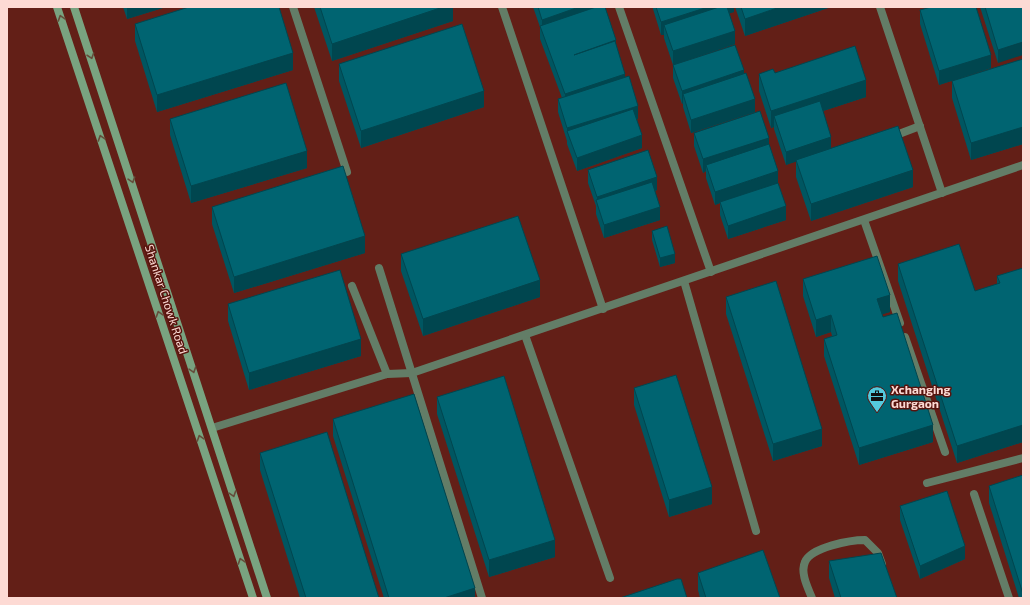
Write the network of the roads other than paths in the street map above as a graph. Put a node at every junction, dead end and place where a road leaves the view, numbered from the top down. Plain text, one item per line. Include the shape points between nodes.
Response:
1 (58, 7) edge
2 (74, 7) edge
3 (292, 7) edge
4 (502, 7) edge
5 (619, 7) edge
6 (880, 7) edge
7 (920, 126) junction
8 (880, 141) edge
9 (1023, 165) edge
10 (347, 172) dead end
11 (942, 193) junction
12 (864, 220) junction
13 (379, 268) dead end
14 (711, 272) junction
15 (684, 281) junction
16 (352, 286) dead end
17 (603, 308) junction
18 (525, 335) junction
19 (387, 374) junction
20 (412, 374) junction
21 (212, 428) junction
22 (945, 452) dead end
23 (1023, 458) edge
24 (927, 483) dead end
25 (974, 494) dead end
26 (756, 530) dead end
27 (885, 572) edge
28 (610, 578) dead end
29 (253, 598) edge
30 (267, 598) edge
31 (482, 598) edge
32 (812, 598) edge
33 (1009, 598) edge

29 -> 1 main road, Shankar Chowk Road
2 -> 21 main road, Shankar Chowk Road
3 - 10 lane
4 - 17 lane
5 - 14 lane
6 - 7 lane
7 - 8 lane
7 - 11 lane
9 - 11 lane
11 - 12 lane
12 - 14 lane
12 - 22 lane
13 - 20 lane
14 - 15 lane
15 - 17 lane
15 - 26 lane
16 - 19 lane
17 - 18 lane
18 - 20 lane
18 - 28 lane
19 - 20 lane
19 - 21 lane
20 - 31 lane
21 -> 30 main road, Shankar Chowk Road
23 - 24 lane
25 - 33 lane
27 - 32 lane via 878,552 865,540 852,540 814,552 805,562 803,573

